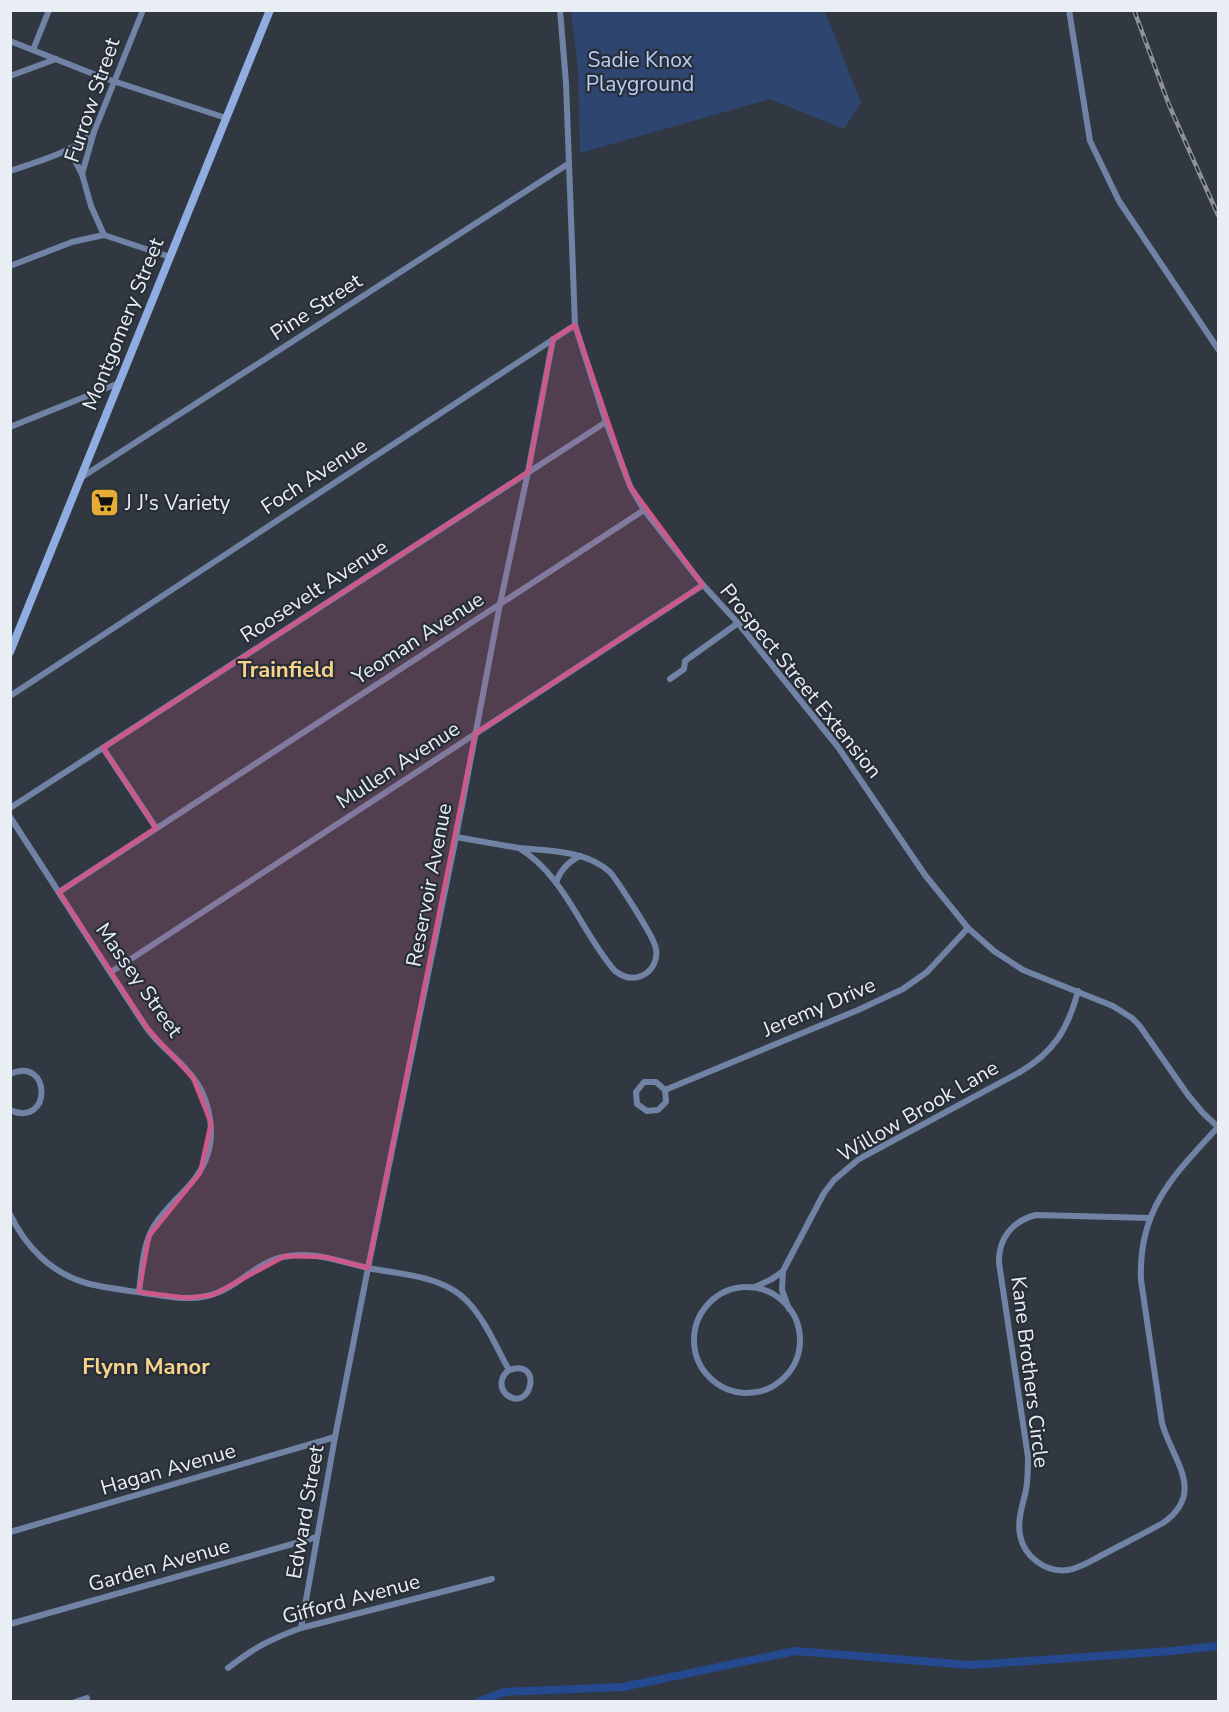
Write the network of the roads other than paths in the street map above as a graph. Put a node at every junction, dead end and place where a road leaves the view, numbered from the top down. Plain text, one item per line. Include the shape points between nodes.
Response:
1 (49, 10) edge
2 (142, 10) edge
3 (270, 10) edge
4 (560, 10) edge
5 (1069, 10) edge
6 (10, 41) edge
7 (33, 50) junction
8 (56, 59) junction
9 (10, 76) edge
10 (113, 81) junction
11 (226, 118) junction
12 (94, 132) junction
13 (65, 151) junction
14 (568, 164) junction
15 (10, 171) edge
16 (82, 174) junction
17 (104, 235) junction
18 (170, 257) junction
19 (10, 266) edge
20 (575, 325) junction
21 (553, 339) junction
22 (1218, 349) edge
23 (118, 383) junction
24 (606, 422) junction
25 (10, 427) edge
26 (528, 472) junction
27 (81, 478) junction
28 (644, 510) junction
29 (703, 585) junction
30 (500, 604) junction
31 (738, 622) junction
32 (10, 652) edge
33 (670, 679) dead end
34 (10, 696) edge
35 (475, 734) junction
36 (103, 748) junction
37 (10, 808) edge
38 (10, 817) edge
39 (156, 828) junction
40 (456, 837) junction
41 (519, 848) junction
42 (580, 856) junction
43 (556, 883) junction
44 (59, 892) junction
45 (968, 928) junction
46 (111, 972) junction
47 (1078, 991) junction
48 (10, 1074) edge
49 (665, 1090) junction
50 (11, 1113) edge
51 (1218, 1127) edge
52 (10, 1214) edge
53 (1150, 1218) junction
54 (368, 1268) junction
55 (783, 1271) junction
56 (753, 1287) junction
57 (139, 1292) junction
58 (789, 1309) junction
59 (509, 1370) junction
60 (335, 1437) junction
61 (10, 1532) edge
62 (317, 1537) junction
63 (492, 1579) dead end
64 (10, 1624) edge
65 (301, 1628) junction
66 (228, 1668) dead end
67 (87, 1698) dead end
68 (75, 1701) edge

1 - 7 street
2 - 10 street, Furrow Street
3 - 11 main road, Montgomery Street
4 - 14 street, Prospect Street Extension
5 - 22 street via 1090,141 1119,201
6 - 7 street
7 - 8 street
8 - 9 street
8 - 10 street
10 - 11 street
10 - 12 street, Furrow Street
11 - 18 main road, Montgomery Street
12 - 13 street
12 - 16 street, Furrow Street
13 - 15 street
13 - 16 street
14 - 20 street, Prospect Street Extension
14 - 27 street, Pine Street
16 - 17 street, Furrow Street
17 - 18 street
17 - 19 street via 72,242
18 - 23 main road, Montgomery Street
20 - 21 street, Foch Avenue
20 - 24 street, Prospect Street Extension
21 - 26 street, Reservoir Avenue
21 - 34 street, Foch Avenue
23 - 25 street
23 - 27 main road, Montgomery Street
24 - 26 street, Roosevelt Avenue
24 - 28 street, Prospect Street Extension via 630,486
26 - 30 street, Reservoir Avenue
26 - 36 street, Roosevelt Avenue
27 - 32 main road, Montgomery Street
28 - 29 street, Prospect Street Extension
28 - 30 street, Yeoman Avenue
29 - 31 street, Prospect Street Extension
29 - 35 street, Mullen Avenue
30 - 35 street, Reservoir Avenue
30 - 39 street, Yeoman Avenue
31 - 33 street via 685,661 684,669
31 - 45 street, Prospect Street Extension via 838,747 925,875
35 - 40 street, Reservoir Avenue
35 - 46 street, Mullen Avenue
36 - 37 street, Roosevelt Avenue
36 - 39 street
38 - 44 street, Massey Street
39 - 44 street, Yeoman Avenue
40 - 41 street
40 - 54 street, Reservoir Avenue
41 - 42 street
41 - 43 street via 541,864
42 - 43 street via 564,868
42 - 43 street via 602,865 612,875 655,944 656,961 650,970 630,978 615,971
44 - 46 street, Massey Street
45 - 47 street, Prospect Street Extension via 1023,970
45 - 49 street, Jeremy Drive via 927,972 903,989
46 - 57 street, Massey Street via 148,1029 193,1078 205,1099 211,1123 209,1147 200,1173 149,1236
47 - 51 street, Prospect Street Extension via 1132,1018 1195,1104
47 - 55 street, Willow Brook Lane via 1066,1026 1037,1061 860,1159 840,1174 824,1193
48 - 50 street via 21,1071 34,1075 43,1093 33,1110
49 - 49 street via 666,1102 658,1110 646,1111 637,1104 636,1092 644,1082 656,1082
51 - 53 street, Kane Brothers Circle via 1170,1182
52 - 57 street via 30,1246 63,1273 94,1285
53 - 53 street, Kane Brothers Circle via 1036,1215 1010,1229 1000,1248 1028,1457 1020,1537 1030,1556 1048,1568 1062,1570 1083,1565 1163,1523 1182,1501 1184,1479 1162,1424 1142,1287 1142,1257
54 - 57 street via 325,1257 285,1256 267,1262 213,1295 187,1298
54 - 59 street via 430,1280 458,1293 479,1315
54 - 60 street, Reservoir Avenue
55 - 56 street
55 - 58 street via 782,1290
56 - 58 street via 777,1297
56 - 58 street via 720,1294 698,1319 694,1336 698,1361 721,1386 745,1393 762,1391 789,1372 800,1341
59 - 59 street via 521,1368 530,1377 531,1386 524,1396 511,1397 503,1390 502,1377
60 - 61 street, Hagan Avenue
60 - 62 street, Edward Street
62 - 64 street, Garden Avenue
62 - 65 street, Edward Street
63 - 65 street, Gifford Avenue
65 - 66 street, Gifford Avenue via 250,1650
67 - 68 street

